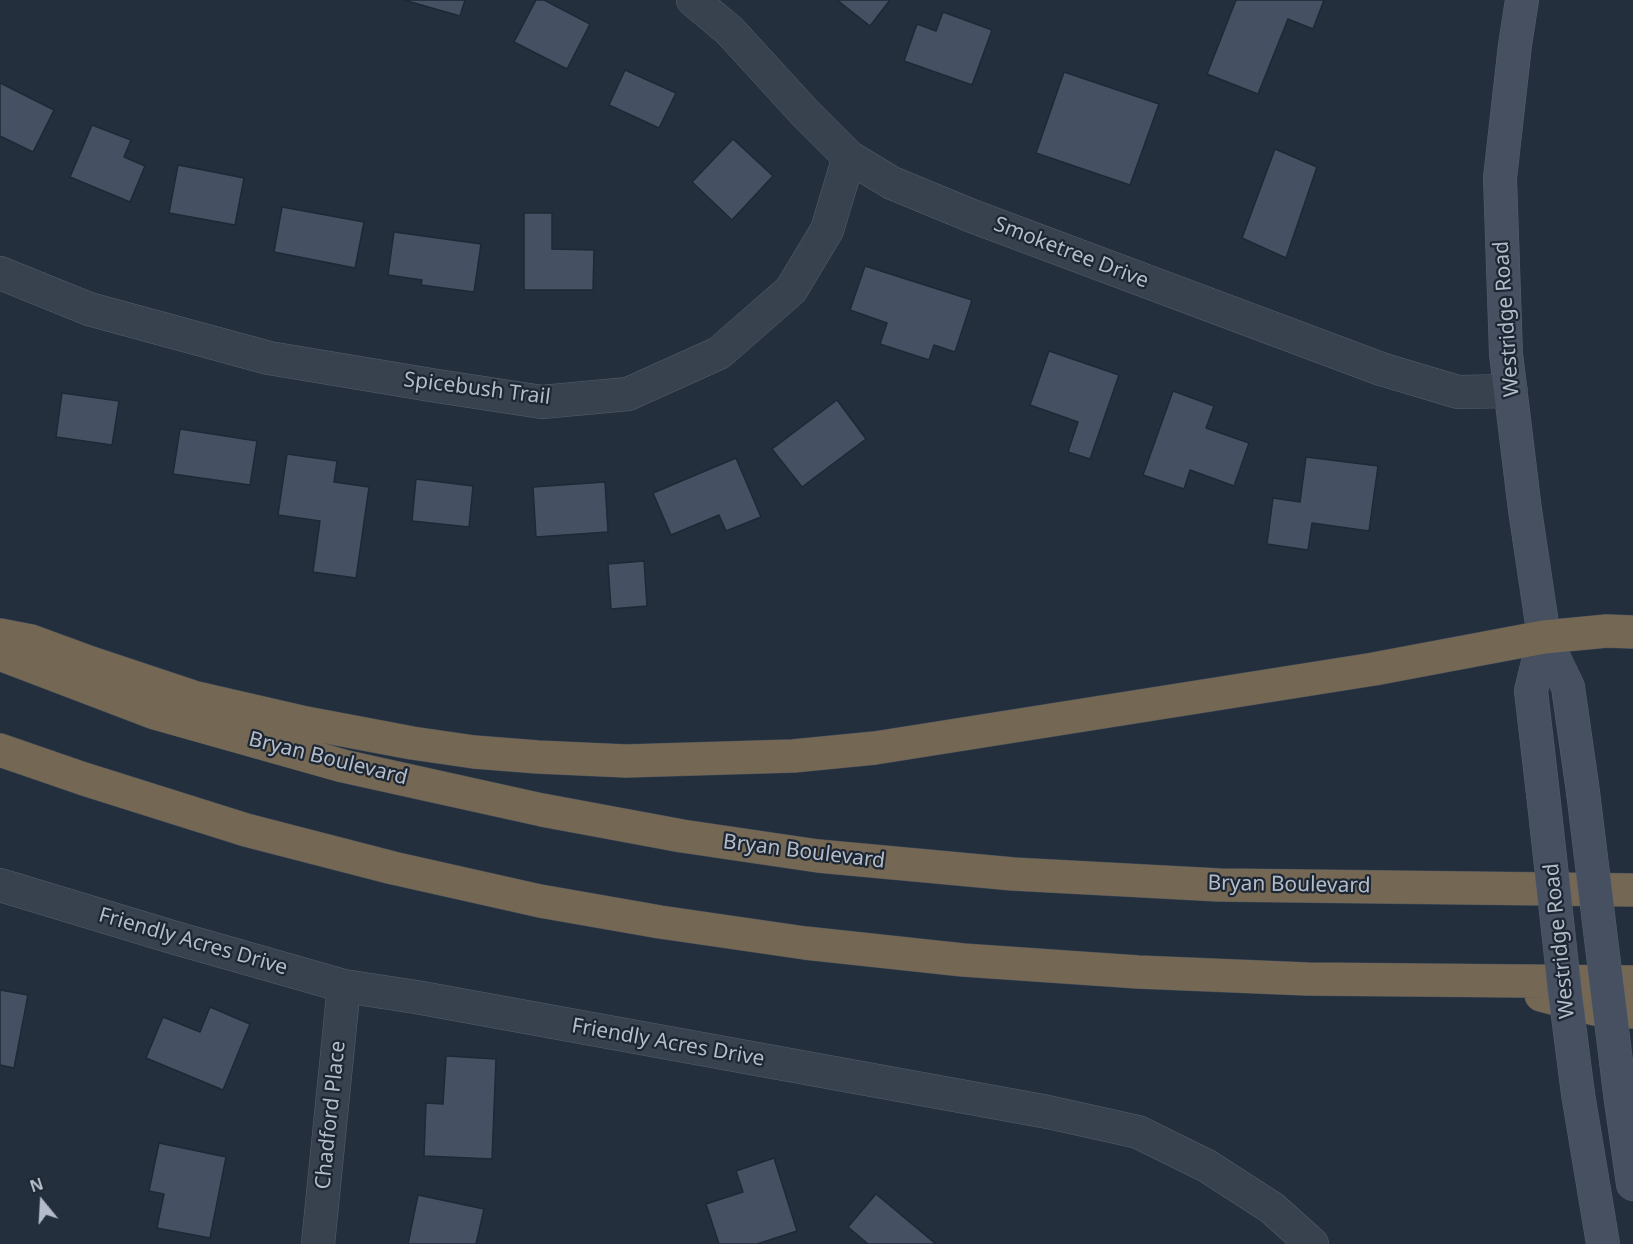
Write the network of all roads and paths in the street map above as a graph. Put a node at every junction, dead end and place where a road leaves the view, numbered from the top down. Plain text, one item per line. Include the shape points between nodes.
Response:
1 (693, 0) edge
2 (1522, 0) edge
3 (849, 157) junction
4 (0, 273) edge
5 (1511, 391) junction
6 (1633, 632) edge
7 (0, 635) edge
8 (1544, 637) junction
9 (0, 654) edge
10 (0, 750) edge
11 (0, 885) edge
12 (1633, 891) edge
13 (1484, 980) junction
14 (1633, 982) edge
15 (344, 986) junction
16 (1633, 1012) edge
17 (1633, 1184) edge
18 (318, 1244) edge
19 (1312, 1244) edge
20 (1603, 1244) edge

1 - 3 street, Smoketree Drive via 730,31
2 - 5 main road, Westridge Road via 1500,178 1506,354
3 - 4 street, Spicebush Trail via 827,230 791,290 719,353 628,394 542,402 269,358 89,309
3 - 5 street, Smoketree Drive via 892,183 972,216 1381,369 1458,392
5 - 8 main road, Westridge Road
6 - 8 highway
7 - 8 highway via 31,641 193,697 306,723 474,752 626,761 793,756 875,748 1374,669
8 - 17 main road, Westridge Road, bridge via 1568,687
8 - 20 main road, Westridge Road, bridge via 1531,691 1578,1094
9 - 12 highway, Bryan Boulevard via 155,712 343,766 554,812 818,856 1013,874 1219,885
10 - 13 highway via 246,830 540,901 660,922 805,943 986,962 1307,979
11 - 15 street, Friendly Acres Drive
13 - 14 highway
13 - 16 highway via 1595,1009
15 - 18 street, Chadford Place
15 - 19 street, Friendly Acres Drive via 966,1097 1138,1132 1207,1166 1272,1208

